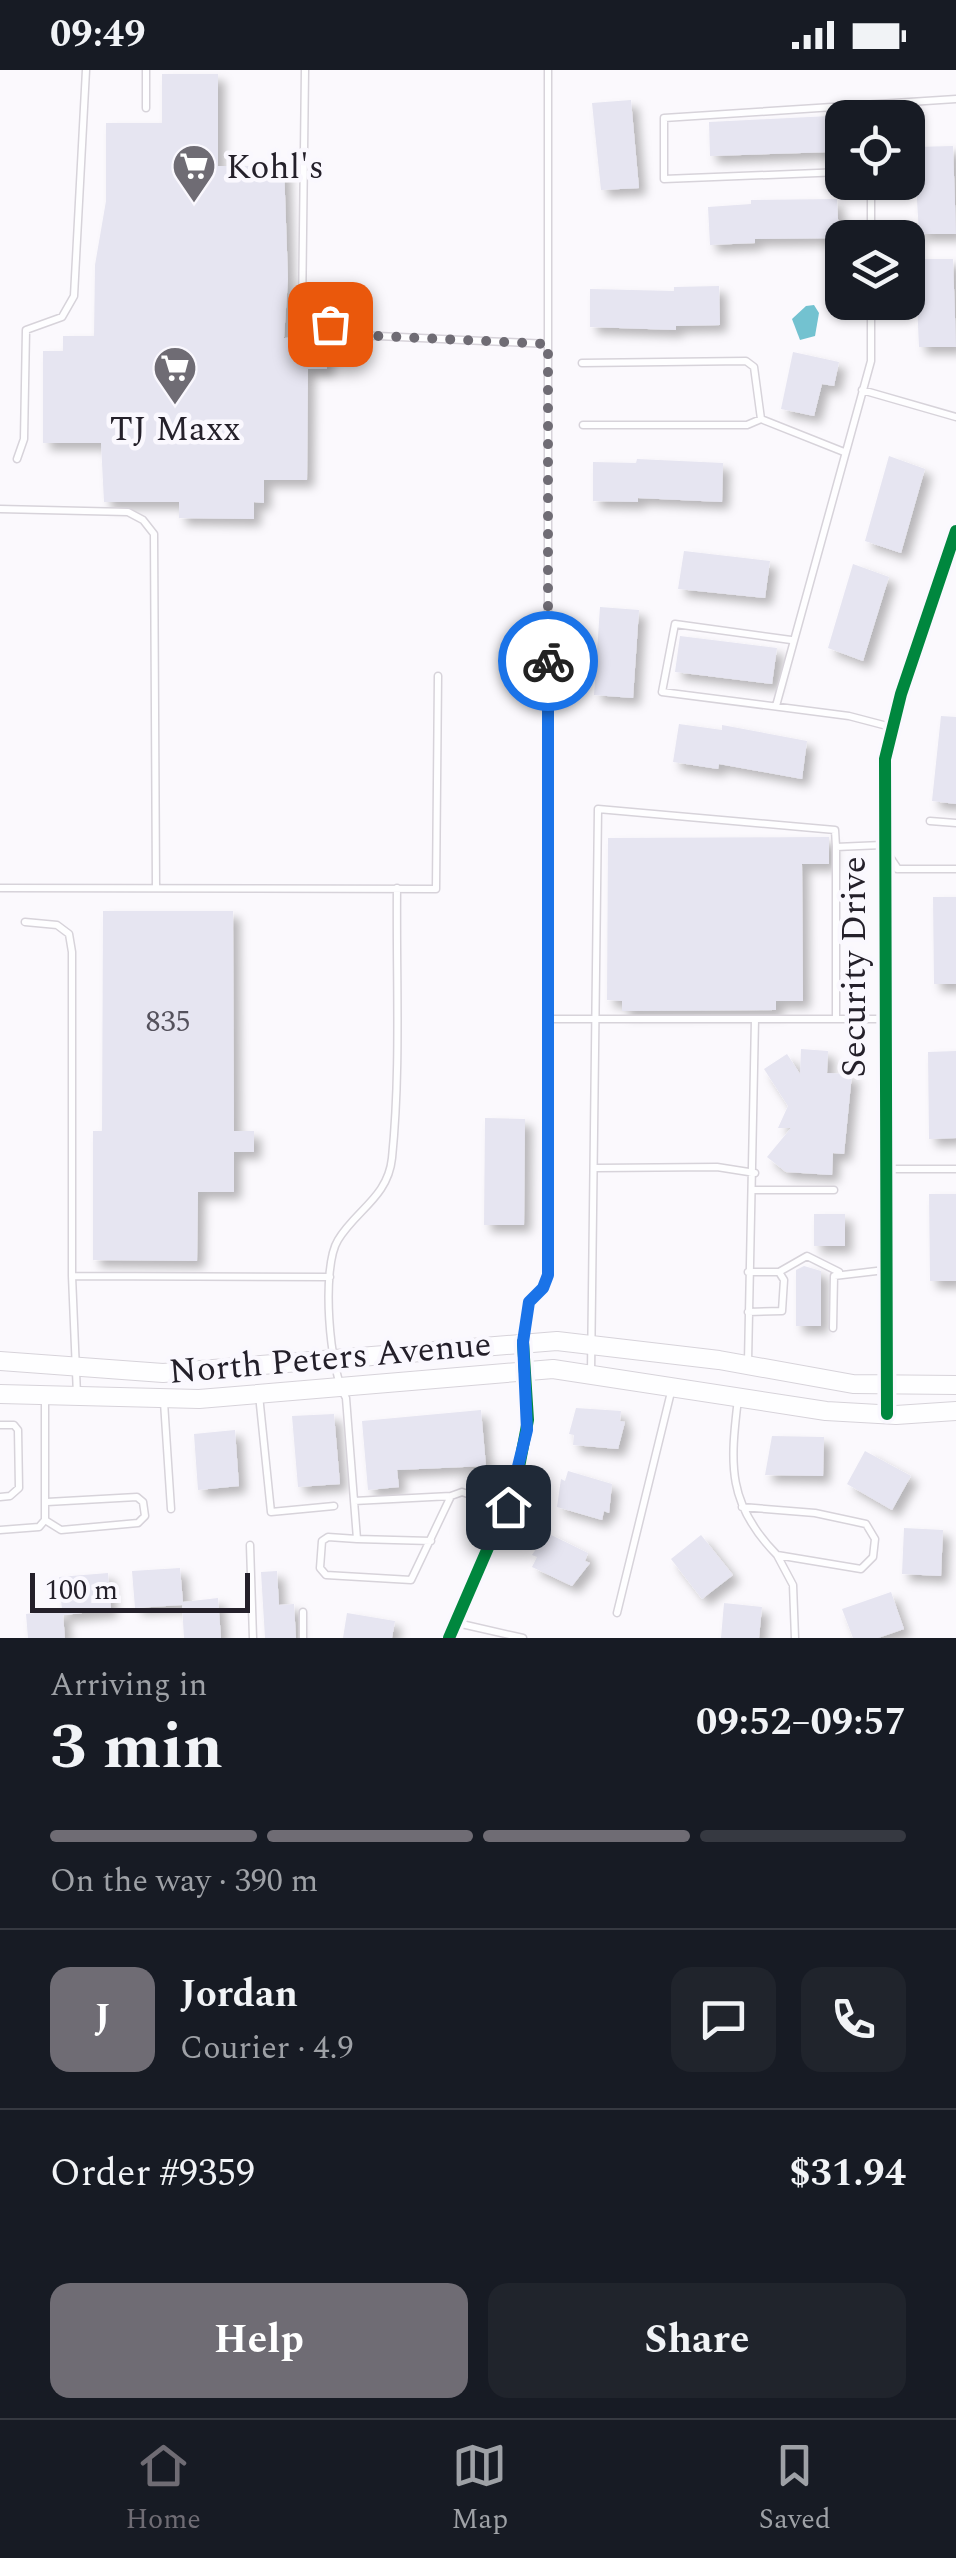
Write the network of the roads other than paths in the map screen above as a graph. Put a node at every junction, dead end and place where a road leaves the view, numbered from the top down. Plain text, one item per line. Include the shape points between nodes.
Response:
1 (86, 70) edge
2 (146, 70) edge
3 (305, 70) edge
4 (548, 70) edge
5 (956, 100) edge
6 (925, 102) edge
7 (146, 108) dead end
8 (825, 108) edge
9 (825, 173) edge
10 (871, 320) edge
11 (548, 344) junction
12 (582, 363) dead end
13 (862, 390) junction
14 (956, 417) edge
15 (761, 419) junction
16 (584, 425) dead end
17 (844, 452) junction
18 (16, 460) dead end
19 (0, 510) edge
20 (956, 531) edge
21 (938, 584) junction
22 (956, 590) edge
23 (791, 640) junction
24 (438, 676) dead end
25 (776, 706) junction
26 (892, 727) junction
27 (930, 820) dead end
28 (956, 822) edge
29 (882, 845) junction
30 (836, 846) junction
31 (882, 869) junction
32 (898, 869) junction
33 (956, 869) edge
34 (156, 887) junction
35 (0, 888) edge
36 (397, 888) junction
37 (25, 922) dead end
38 (547, 1019) junction
39 (598, 1019) junction
40 (756, 1019) junction
41 (836, 1019) junction
42 (883, 1019) junction
43 (596, 1168) junction
44 (884, 1169) junction
45 (956, 1170) edge
46 (755, 1173) junction
47 (752, 1190) junction
48 (834, 1190) dead end
49 (885, 1270) junction
50 (748, 1272) junction
51 (779, 1272) junction
52 (838, 1272) junction
53 (72, 1276) junction
54 (331, 1277) junction
55 (748, 1312) junction
56 (834, 1328) dead end
57 (523, 1342) junction
58 (594, 1345) junction
59 (335, 1358) junction
60 (0, 1361) edge
61 (748, 1366) junction
62 (76, 1367) junction
63 (526, 1370) junction
64 (591, 1374) junction
65 (956, 1385) edge
66 (339, 1386) junction
67 (672, 1386) junction
68 (886, 1386) junction
69 (0, 1394) edge
70 (258, 1394) junction
71 (45, 1397) junction
72 (738, 1398) junction
73 (77, 1400) junction
74 (164, 1400) junction
75 (956, 1411) edge
76 (887, 1414) junction
77 (0, 1425) edge
78 (451, 1496) junction
79 (0, 1497) edge
80 (354, 1501) junction
81 (47, 1502) junction
82 (334, 1506) dead end
83 (508, 1507) junction
84 (742, 1508) junction
85 (171, 1509) dead end
86 (45, 1520) junction
87 (0, 1530) edge
88 (358, 1539) junction
89 (431, 1542) junction
90 (250, 1545) dead end
91 (776, 1555) junction
92 (303, 1612) dead end
93 (616, 1613) dead end
94 (455, 1623) junction
95 (509, 1637) edge
96 (253, 1638) edge
97 (302, 1638) edge
98 (449, 1638) edge
99 (523, 1638) edge
100 (795, 1638) edge

1 - 18 lane via 74,296 62,317 26,330 24,439
2 - 7 lane
3 - 11 lane via 302,314 330,324 336,334
4 - 11 lane
5 - 6 lane
8 - 9 lane via 664,118 664,180
10 - 13 lane
11 - 38 lane
12 - 15 lane via 746,361 754,367
13 - 14 lane
13 - 17 lane
15 - 16 lane via 747,425
15 - 17 lane
17 - 23 lane
19 - 34 lane via 128,512 154,534
20 - 21 street, Security Drive
21 - 22 street
21 - 26 street, Security Drive
23 - 25 lane
23 - 25 lane via 675,624 662,692
24 - 36 lane via 436,888
25 - 26 lane
26 - 29 street, Security Drive
27 - 28 lane
29 - 30 lane
29 - 31 street, Security Drive
29 - 32 lane
30 - 39 lane via 835,830 598,809
30 - 41 lane
31 - 32 lane
31 - 42 street, Security Drive
32 - 33 lane
34 - 35 lane
34 - 36 lane
36 - 54 lane via 392,1162 372,1205 336,1243
37 - 53 lane via 57,925 69,934 72,952
38 - 39 lane
38 - 57 lane via 548,1275 529,1302
39 - 40 lane
39 - 43 lane
40 - 41 lane
40 - 46 lane
41 - 42 lane
42 - 44 street, Security Drive
43 - 46 lane
43 - 58 lane
44 - 45 lane
44 - 49 street, Security Drive
46 - 47 lane
47 - 48 lane
47 - 50 lane
49 - 52 lane
49 - 68 street, Security Drive
50 - 51 lane
50 - 55 lane
51 - 52 lane via 807,1256
51 - 55 lane via 782,1312
52 - 56 lane
53 - 54 lane
53 - 62 lane
54 - 59 lane
55 - 61 lane
57 - 58 main road, North Peters Avenue
57 - 59 main road, North Peters Avenue
57 - 63 street
58 - 61 main road, North Peters Avenue
58 - 64 lane
59 - 62 main road, North Peters Avenue via 163,1373
59 - 66 lane
60 - 62 main road, North Peters Avenue
61 - 68 main road, North Peters Avenue
62 - 73 lane
63 - 64 main road, North Peters Avenue
63 - 66 main road, North Peters Avenue
63 - 83 street via 527,1430
64 - 67 main road, North Peters Avenue
65 - 68 main road, North Peters Avenue
66 - 70 main road, North Peters Avenue
66 - 80 lane via 346,1398
67 - 72 main road, North Peters Avenue
67 - 93 lane
68 - 76 street, Security Drive
69 - 71 main road, North Peters Avenue
70 - 74 main road, North Peters Avenue
70 - 82 lane via 270,1512
71 - 73 main road, North Peters Avenue
71 - 81 lane
72 - 76 main road, North Peters Avenue
72 - 84 lane via 731,1462
73 - 74 main road, North Peters Avenue
74 - 85 lane
75 - 76 main road, North Peters Avenue
77 - 79 lane via 18,1430 19,1488
78 - 80 lane
78 - 83 lane via 462,1492
78 - 89 lane
80 - 88 lane
81 - 86 lane
81 - 86 lane via 137,1497 145,1516 138,1523 60,1530
83 - 94 street
84 - 91 lane
84 - 91 lane via 815,1512 866,1524 874,1539 873,1558 861,1569
86 - 87 lane
88 - 89 lane
88 - 89 lane via 322,1542 320,1568 326,1575 411,1580
90 - 96 lane
91 - 100 lane via 792,1585
92 - 97 lane
94 - 95 lane
94 - 98 street
95 - 99 lane

